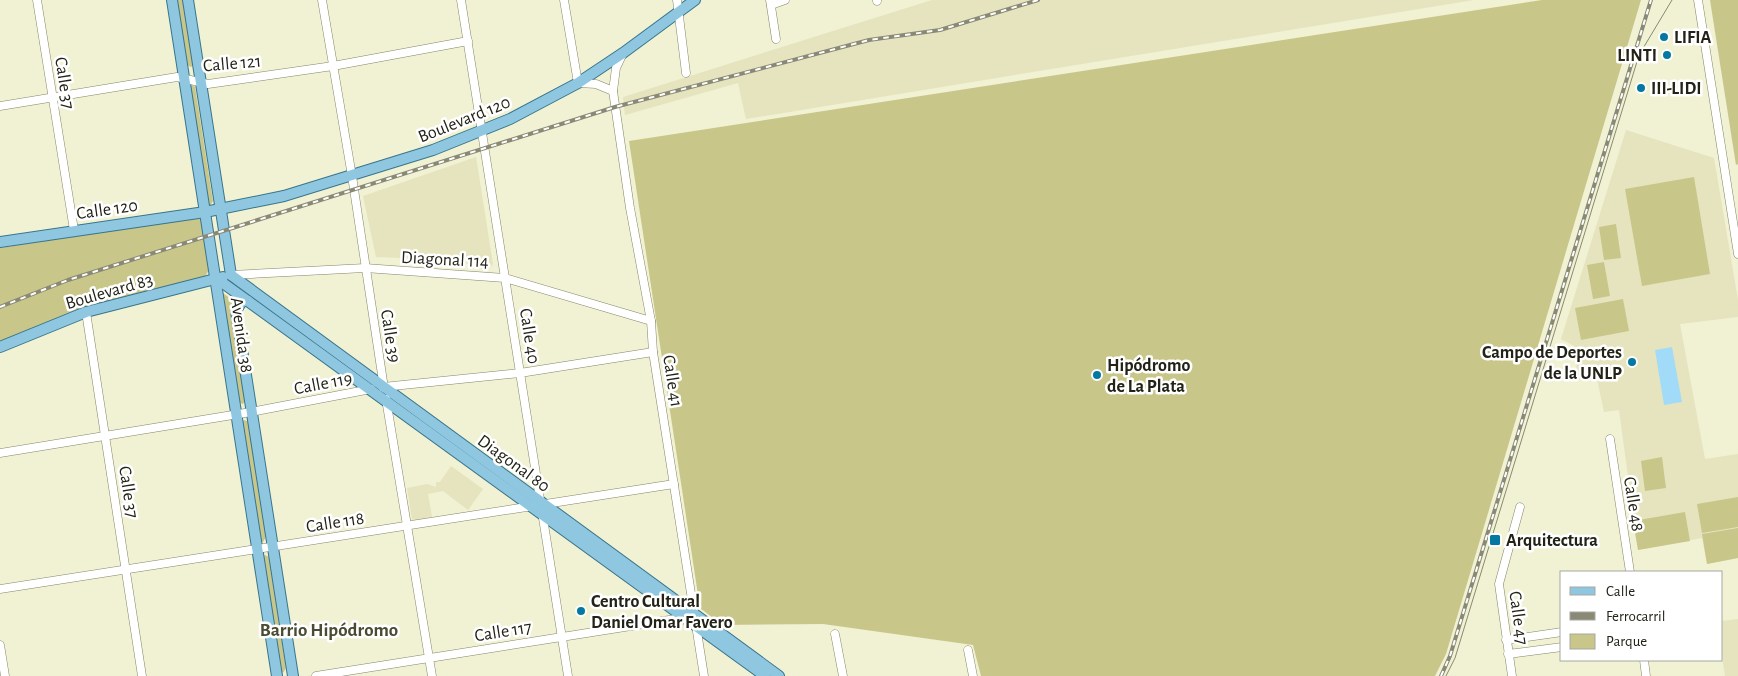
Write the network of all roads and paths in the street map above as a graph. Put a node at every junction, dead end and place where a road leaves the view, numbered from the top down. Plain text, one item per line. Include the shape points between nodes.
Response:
1 (37, 0) edge
2 (172, 0) edge
3 (188, 0) edge
4 (322, 0) edge
5 (461, 0) edge
6 (564, 0) edge
7 (677, 0) edge
8 (695, 0) edge
9 (785, 0) edge
10 (1698, 0) edge
11 (771, 2) edge
12 (679, 12) junction
13 (776, 39) dead end
14 (468, 41) junction
15 (623, 53) junction
16 (333, 66) junction
17 (686, 73) dead end
18 (184, 77) junction
19 (200, 83) junction
20 (578, 83) junction
21 (613, 91) junction
22 (52, 97) junction
23 (0, 106) edge
24 (482, 131) junction
25 (352, 176) junction
26 (219, 209) junction
27 (205, 212) junction
28 (74, 230) junction
29 (0, 242) edge
30 (1738, 254) edge
31 (364, 268) junction
32 (231, 275) junction
33 (216, 278) junction
34 (505, 278) junction
35 (248, 301) junction
36 (86, 312) junction
37 (651, 321) junction
38 (0, 347) edge
39 (653, 352) junction
40 (520, 373) junction
41 (384, 387) junction
42 (369, 389) junction
43 (386, 402) junction
44 (251, 412) junction
45 (237, 414) junction
46 (105, 436) junction
47 (1610, 439) dead end
48 (0, 453) edge
49 (674, 484) junction
50 (542, 504) junction
51 (530, 506) junction
52 (1520, 507) dead end
53 (543, 516) junction
54 (407, 526) junction
55 (272, 547) junction
56 (258, 549) junction
57 (126, 569) junction
58 (1630, 571) edge
59 (0, 589) edge
60 (694, 616) junction
61 (682, 618) junction
62 (697, 629) junction
63 (1560, 632) edge
64 (835, 634) dead end
65 (562, 637) junction
66 (1506, 640) junction
67 (0, 645) edge
68 (1560, 647) edge
69 (968, 650) dead end
70 (1508, 654) junction
71 (430, 658) junction
72 (1644, 661) edge
73 (5, 676) edge
74 (142, 676) edge
75 (277, 676) edge
76 (292, 676) edge
77 (316, 676) edge
78 (432, 676) edge
79 (568, 676) edge
80 (704, 676) edge
81 (765, 676) edge
82 (779, 676) edge
83 (843, 676) edge
84 (974, 676) edge
85 (1512, 676) edge
86 (1646, 676) edge

1 - 22 street, Calle 37
2 - 18 main road, Avenida 38
3 - 19 main road, Avenida 38
4 - 16 street, Calle 39
5 - 14 street, Calle 40
6 - 20 street
7 - 12 street
8 - 12 main road, Boulevard 120
9 - 11 street
10 - 30 street
11 - 13 street
12 - 15 main road, Boulevard 120
12 - 17 street
14 - 16 street, Calle 121
14 - 24 street, Calle 40
15 - 20 main road, Boulevard 120
15 - 21 street, Calle 41 via 616,68
16 - 19 street, Calle 121
16 - 25 street, Calle 39
18 - 19 street, Calle 121
18 - 22 street, Calle 121
18 - 27 main road, Avenida 38
19 - 26 main road, Avenida 38
20 - 21 street via 596,84
20 - 24 main road, Boulevard 120 via 528,111
21 - 37 street, Calle 41
22 - 23 street, Calle 121
22 - 28 street, Calle 37
24 - 25 main road, Boulevard 120
24 - 34 street, Calle 40
25 - 26 main road, Boulevard 120 via 284,196
25 - 31 street, Calle 39
26 - 27 main road, Calle 120
26 - 32 main road, Avenida 38
27 - 28 main road, Calle 120
27 - 33 main road, Avenida 38
28 - 29 main road, Calle 120
31 - 32 street, Diagonal 114
31 - 34 street, Diagonal 114
31 - 41 street, Calle 39
32 - 33 main road, Boulevard 83
32 - 41 main road, Diagonal 80
33 - 35 main road, Diagonal 80
33 - 36 main road, Boulevard 83
33 - 45 main road, Avenida 38
34 - 37 street, Diagonal 114
34 - 40 street, Calle 40
35 - 42 main road, Diagonal 80
35 - 44 main road, Avenida 38 via 242,300 236,311
36 - 38 main road, Boulevard 83
36 - 46 street, Calle 37
37 - 39 street, Calle 41
39 - 40 street, Calle 119
39 - 49 street, Calle 41
40 - 41 street, Calle 119
40 - 50 street, Calle 40
41 - 42 street, Calle 119
41 - 43 street, Calle 39
41 - 50 main road, Diagonal 80
42 - 43 main road, Diagonal 80
42 - 44 street, Calle 119
43 - 51 main road, Diagonal 80
43 - 54 street, Calle 39
44 - 45 street, Calle 119
44 - 55 main road, Avenida 38
45 - 46 street, Calle 119
45 - 56 main road, Avenida 38
46 - 48 street, Calle 119
46 - 57 street, Calle 37
47 - 58 street, Calle 48
49 - 50 street, Calle 118
49 - 60 street, Calle 41
50 - 51 street, Calle 118
50 - 53 street, Calle 40
50 - 60 main road, Diagonal 80
51 - 53 main road, Diagonal 80
51 - 54 street, Calle 118
52 - 66 street, Calle 47 via 1499,584
53 - 61 main road, Diagonal 80
53 - 65 street, Calle 40
54 - 55 street, Calle 118
54 - 71 street, Calle 39
55 - 56 street, Calle 118
55 - 76 main road, Avenida 38
56 - 57 street, Calle 118
56 - 75 main road, Avenida 38
57 - 59 street, Calle 118
57 - 74 street, Calle 37
60 - 61 street, Calle 117
60 - 62 street, Calle 41
60 - 82 main road, Diagonal 80
61 - 62 main road, Diagonal 80
61 - 65 street, Calle 117
62 - 80 street, Calle 41
62 - 81 main road, Diagonal 80
63 - 66 street
64 - 83 street
65 - 71 street, Calle 117
65 - 79 street, Calle 40
66 - 70 street, Calle 47
67 - 73 street
68 - 70 street
69 - 84 street
70 - 85 street, Calle 47
71 - 77 street, Calle 117
71 - 78 street, Calle 39
72 - 86 street

